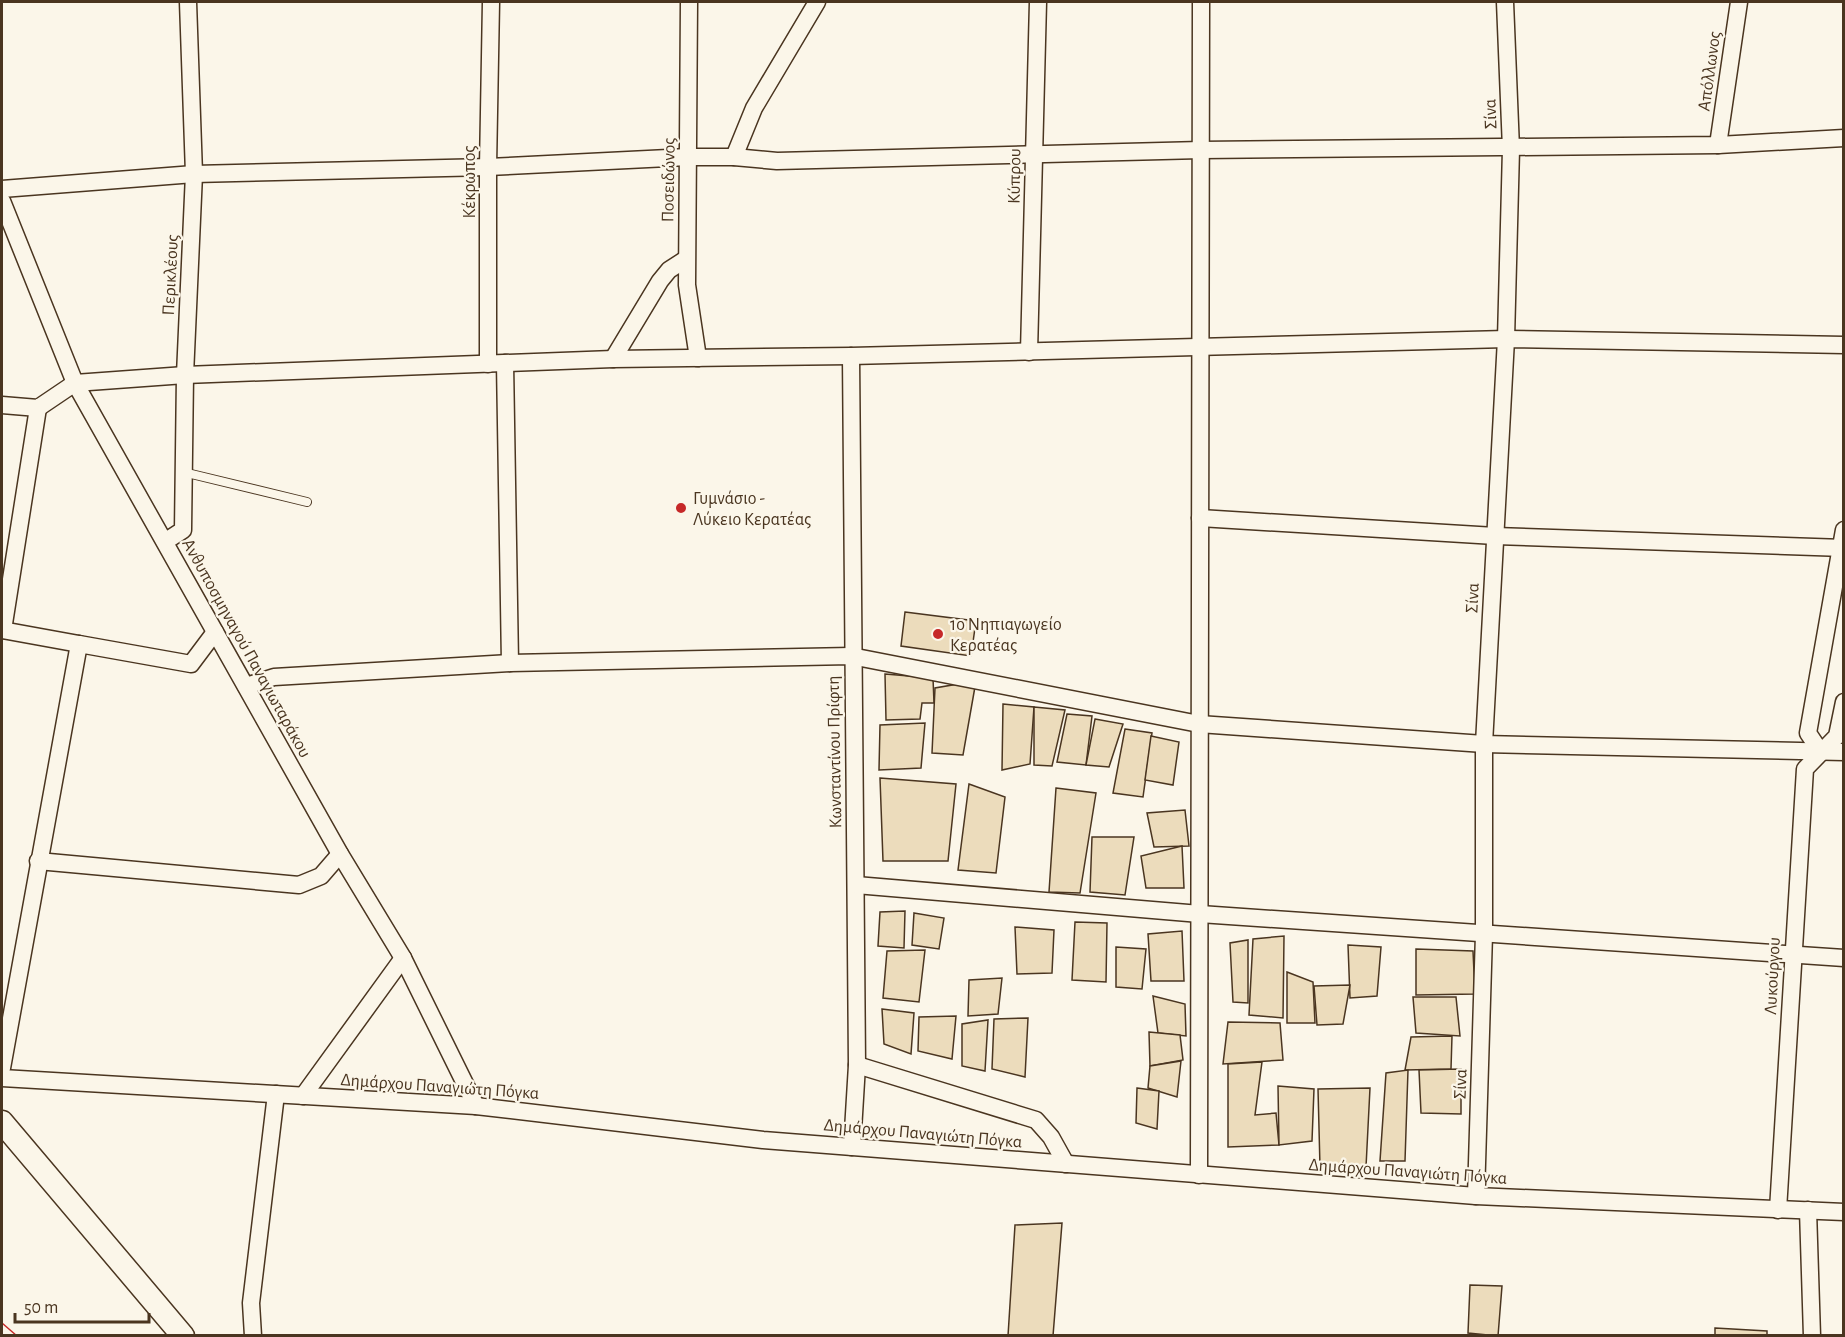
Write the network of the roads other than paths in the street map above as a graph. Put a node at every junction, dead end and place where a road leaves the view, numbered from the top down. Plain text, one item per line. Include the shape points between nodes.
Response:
1 (188, 2) edge
2 (491, 2) edge
3 (689, 2) edge
4 (817, 2) edge
5 (1038, 2) edge
6 (1202, 2) edge
7 (1505, 2) edge
8 (1739, 2) edge
9 (1844, 138) edge
10 (1718, 146) junction
11 (1511, 148) junction
12 (1201, 150) junction
13 (1034, 154) junction
14 (688, 157) junction
15 (734, 157) junction
16 (488, 167) junction
17 (194, 174) junction
18 (2, 189) edge
19 (2, 201) edge
20 (686, 259) junction
21 (1506, 339) junction
22 (1844, 345) edge
23 (1201, 347) junction
24 (1029, 352) junction
25 (851, 356) junction
26 (698, 358) junction
27 (613, 359) junction
28 (496, 363) junction
29 (185, 375) junction
30 (75, 383) junction
31 (2, 405) edge
32 (38, 408) junction
33 (183, 472) junction
34 (307, 502) dead end
35 (1200, 518) junction
36 (1844, 530) edge
37 (1495, 536) junction
38 (166, 541) junction
39 (1842, 548) edge
40 (2, 630) edge
41 (215, 632) junction
42 (79, 644) junction
43 (852, 656) junction
44 (510, 663) junction
45 (246, 686) junction
46 (1844, 702) edge
47 (1199, 724) junction
48 (1484, 744) junction
49 (1820, 751) junction
50 (1844, 752) edge
51 (340, 854) junction
52 (38, 861) junction
53 (856, 885) junction
54 (1200, 914) junction
55 (1484, 934) junction
56 (1793, 956) junction
57 (403, 958) junction
58 (1844, 958) edge
59 (857, 1065) junction
60 (2, 1068) edge
61 (2, 1078) edge
62 (276, 1094) junction
63 (303, 1096) junction
64 (476, 1106) junction
65 (2, 1122) edge
66 (852, 1147) junction
67 (1066, 1164) junction
68 (1199, 1174) junction
69 (1476, 1196) junction
70 (1778, 1210) junction
71 (1808, 1210) junction
72 (1844, 1212) edge
73 (183, 1335) edge
74 (253, 1335) edge
75 (1812, 1335) edge

1 - 17 street, Περικλέους
2 - 16 street, Κέκρωπος
3 - 14 street, Ποσειδώνος
4 - 15 street via 754,108
5 - 13 street, Κύπρου
6 - 12 street
7 - 11 street, Σίνα
8 - 10 street, Απόλλωνος
9 - 10 street
10 - 11 street
11 - 12 street
11 - 21 street, Σίνα
12 - 13 street
12 - 23 street
13 - 15 street via 777,161
13 - 24 street, Κύπρου
14 - 15 street
14 - 16 street
14 - 20 street, Ποσειδώνος
16 - 17 street
16 - 28 street, Κέκρωπος
17 - 18 street
17 - 29 street, Περικλέους
19 - 30 street, Ανθυποσμηναγού Παναγιωταράκου
20 - 26 street, Ποσειδώνος
20 - 27 street via 660,281
21 - 22 street
21 - 23 street
21 - 37 street, Σίνα
23 - 24 street
23 - 35 street
24 - 25 street
25 - 26 street
25 - 43 street, Κωνσταντίνου Πρίφτη
26 - 27 street
27 - 28 street
28 - 29 street
28 - 44 street, Κέκρωπος
29 - 30 street
29 - 33 street, Περικλέους
30 - 32 street
30 - 38 street, Ανθυποσμηναγού Παναγιωταράκου
31 - 32 street
32 - 40 street
33 - 34 lane
33 - 38 street, Περικλέους via 183,530
35 - 37 street
35 - 47 street
36 - 39 street
37 - 39 street
37 - 48 street, Σίνα
38 - 41 street, Ανθυποσμηναγού Παναγιωταράκου
39 - 49 street via 1808,733
40 - 42 street
41 - 42 street via 191,664
41 - 45 street, Ανθυποσμηναγού Παναγιωταράκου
42 - 52 street
43 - 44 street
43 - 47 street
43 - 53 street, Κωνσταντίνου Πρίφτη
44 - 45 street via 274,677
45 - 51 street, Ανθυποσμηναγού Παναγιωταράκου
46 - 49 street, Λυκούργου via 1837,736
47 - 48 street
47 - 54 street
48 - 49 street
48 - 55 street, Σίνα
49 - 50 street
49 - 56 street, Λυκούργου via 1805,769
51 - 52 street via 321,876 299,885
51 - 57 street, Ανθυποσμηναγού Παναγιωταράκου
52 - 60 street
53 - 54 street
53 - 59 street, Κωνσταντίνου Πρίφτη
54 - 55 street
54 - 68 street
55 - 56 street
55 - 69 street, Σίνα
56 - 58 street
56 - 70 street, Λυκούργου
57 - 63 street
57 - 64 street, Ανθυποσμηναγού Παναγιωταράκου
59 - 66 street, Κωνσταντίνου Πρίφτη
59 - 67 street via 1036,1120
61 - 62 street, Δημάρχου Παναγιώτη Πόγκα
62 - 63 street, Δημάρχου Παναγιώτη Πόγκα
62 - 74 street via 251,1303
63 - 64 street, Δημάρχου Παναγιώτη Πόγκα
64 - 66 street, Δημάρχου Παναγιώτη Πόγκα
65 - 73 street
66 - 67 street, Δημάρχου Παναγιώτη Πόγκα
67 - 68 street, Δημάρχου Παναγιώτη Πόγκα
68 - 69 street, Δημάρχου Παναγιώτη Πόγκα
69 - 70 street, Δημάρχου Παναγιώτη Πόγκα
70 - 71 street, Δημάρχου Παναγιώτη Πόγκα
71 - 72 street, Δημάρχου Παναγιώτη Πόγκα
71 - 75 street

